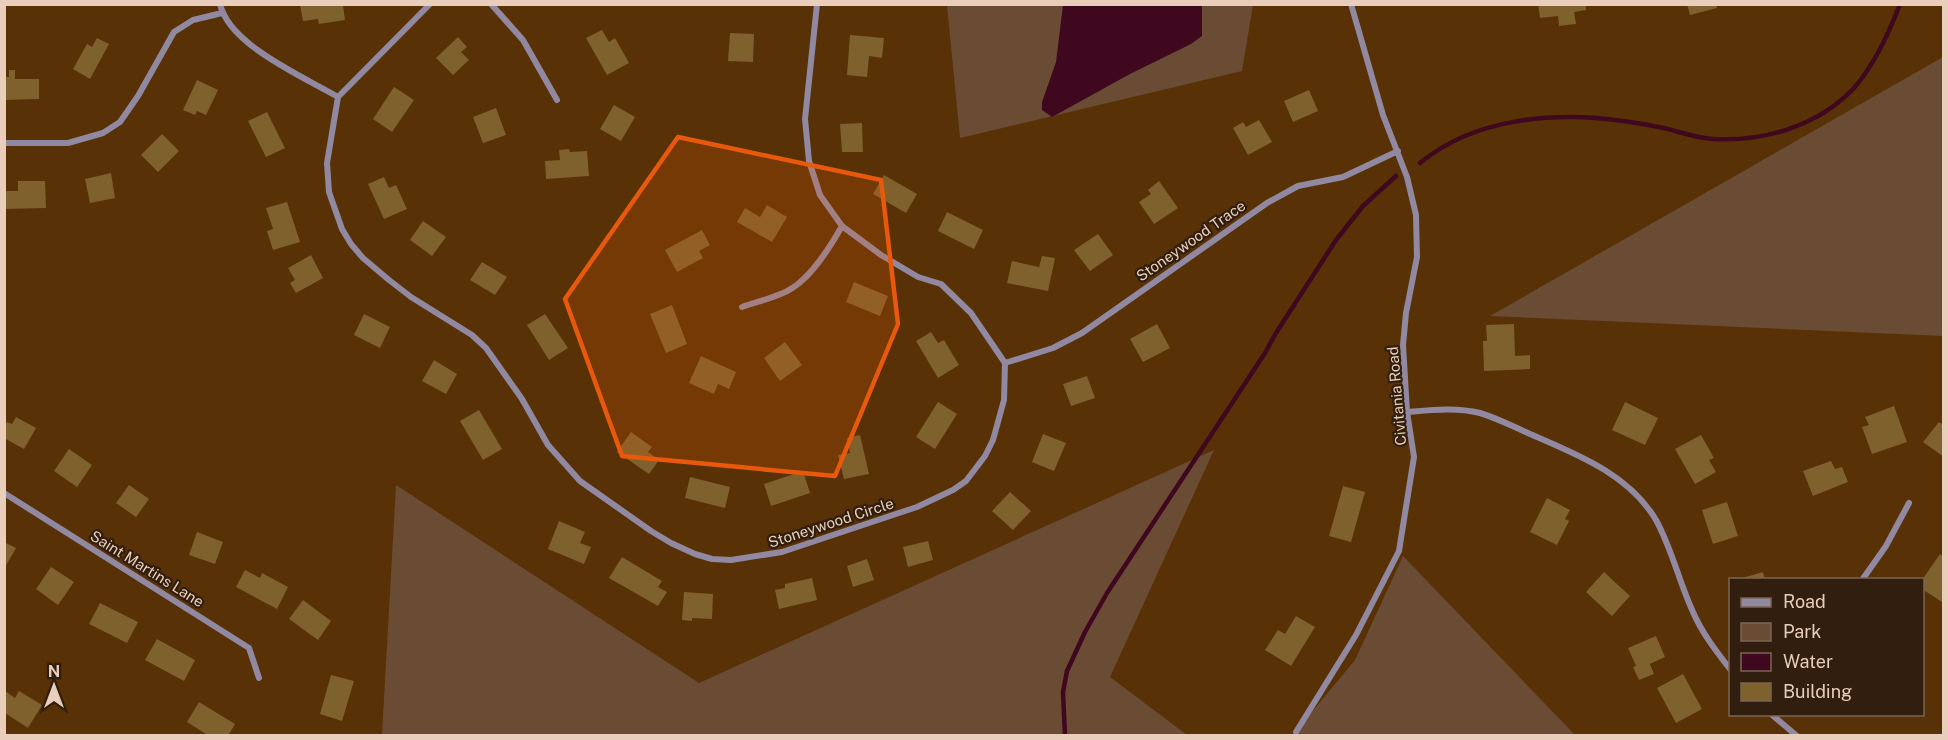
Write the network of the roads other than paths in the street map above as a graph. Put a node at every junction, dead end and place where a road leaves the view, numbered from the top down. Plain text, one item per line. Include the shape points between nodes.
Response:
1 (220, 4) edge
2 (430, 4) edge
3 (491, 4) edge
4 (817, 4) edge
5 (1351, 4) edge
6 (222, 13) junction
7 (338, 97) junction
8 (557, 100) dead end
9 (4, 142) edge
10 (1398, 151) junction
11 (842, 226) junction
12 (742, 307) dead end
13 (1005, 363) junction
14 (1407, 412) junction
15 (4, 493) edge
16 (1909, 503) dead end
17 (1863, 578) edge
18 (1729, 667) edge
19 (259, 678) dead end
20 (1773, 716) edge
21 (1296, 732) dead end
22 (1797, 735) edge

1 - 6 street
2 - 7 street
3 - 8 street via 524,40
4 - 11 street via 805,119 809,161 820,195
5 - 10 street, Civitania Road via 1383,115
6 - 7 street via 244,42
6 - 9 street via 193,20 174,32 120,122 103,133 68,143
7 - 13 street, Stoneywood Circle via 327,163 329,192 351,244 411,297 486,348 548,445 580,481 651,531 695,554 731,560 769,556 917,507 953,490 966,481 993,441 1004,400
10 - 13 street, Stoneywood Trace via 1343,177 1298,186 1267,202 1082,333 1053,348
10 - 14 street, Civitania Road via 1413,195 1417,234 1403,345
11 - 12 street via 828,251 799,282 785,293
11 - 13 street via 918,277 940,284 971,313
14 - 18 street via 1480,413 1581,457 1621,481 1655,518 1694,615 1710,644
14 - 21 street, Civitania Road via 1414,457 1399,551 1356,634
15 - 19 street, Saint Martins Lane via 249,648
16 - 17 street via 1886,546
20 - 22 street

